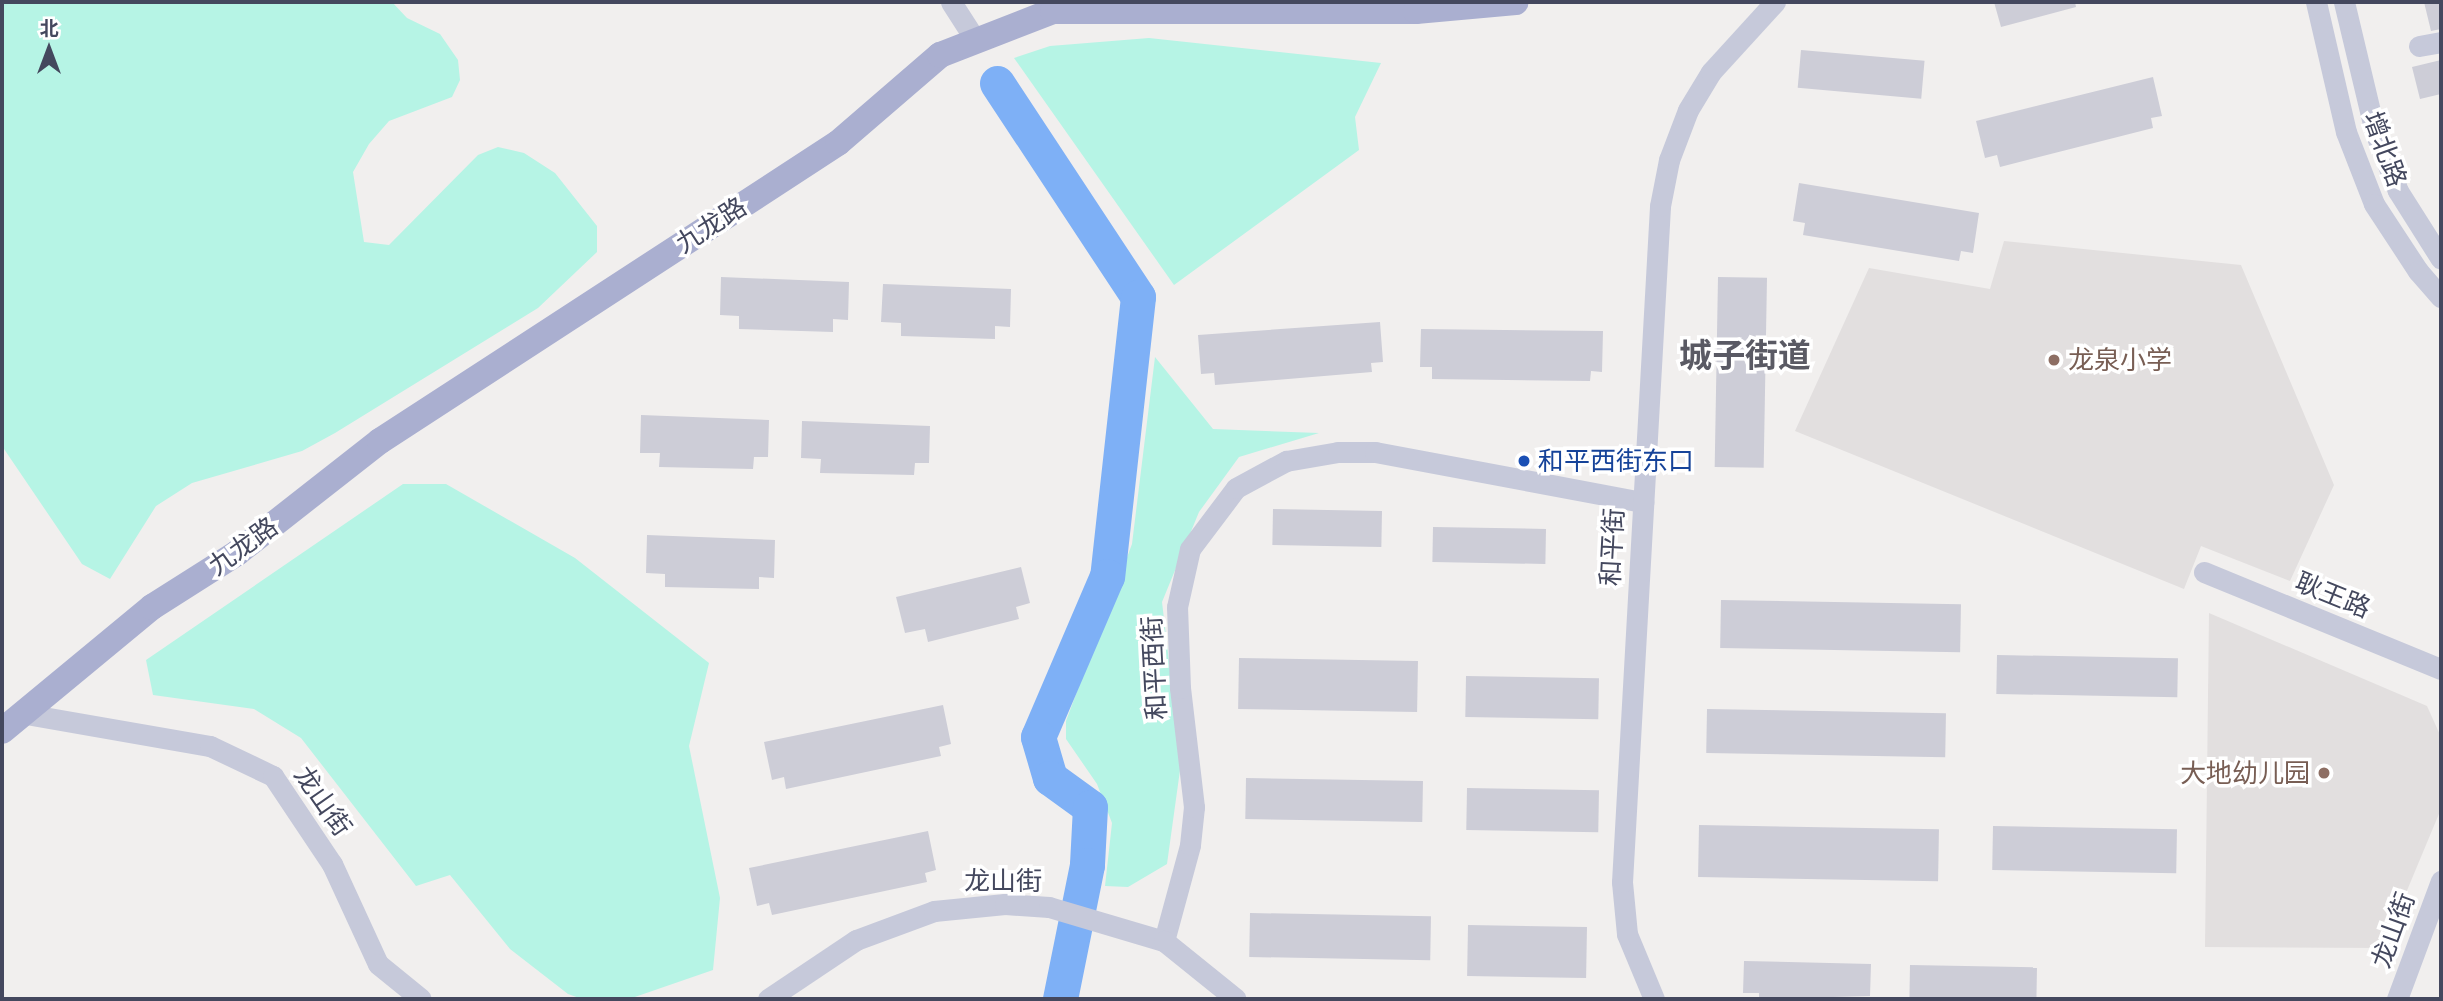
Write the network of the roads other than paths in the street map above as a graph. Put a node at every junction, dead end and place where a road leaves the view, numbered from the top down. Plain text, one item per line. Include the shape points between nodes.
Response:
1 (951, 2) edge
2 (1516, 2) edge
3 (1775, 2) edge
4 (2316, 2) edge
5 (2344, 2) edge
6 (976, 41) junction
7 (2441, 42) edge
8 (2419, 46) dead end
9 (2441, 258) edge
10 (2441, 297) edge
11 (1643, 502) junction
12 (2204, 572) dead end
13 (2441, 669) edge
14 (26, 714) junction
15 (2, 731) edge
16 (2441, 881) edge
17 (1164, 942) junction
18 (421, 999) edge
19 (768, 999) edge
20 (1236, 999) edge
21 (1654, 999) edge
22 (2397, 999) edge

1 - 6 street
2 - 6 main road, 九龙路 via 1416,11 1053,11
3 - 11 street, 和平街 via 1712,72 1688,110 1669,160 1658,233
4 - 10 street, 增北路 via 2346,132 2374,204
5 - 9 street, 增北路 via 2375,132 2398,191
6 - 14 main road, 九龙路 via 940,55 838,144 380,441 237,553 152,607
7 - 8 street
11 - 17 street, 和平西街 via 1375,452 1338,452 1286,461 1236,488 1190,549 1177,607 1180,688 1194,807 1191,845
11 - 21 street, 和平街 via 1622,882 1627,934
12 - 13 street, 耿王路
14 - 15 main road, 九龙路
14 - 18 street, 龙山街 via 210,746 273,776 332,864 378,964
16 - 22 street, 龙山街
17 - 19 street, 龙山街 via 1049,907 1004,904 934,911 856,940
17 - 20 street, 龙山街

